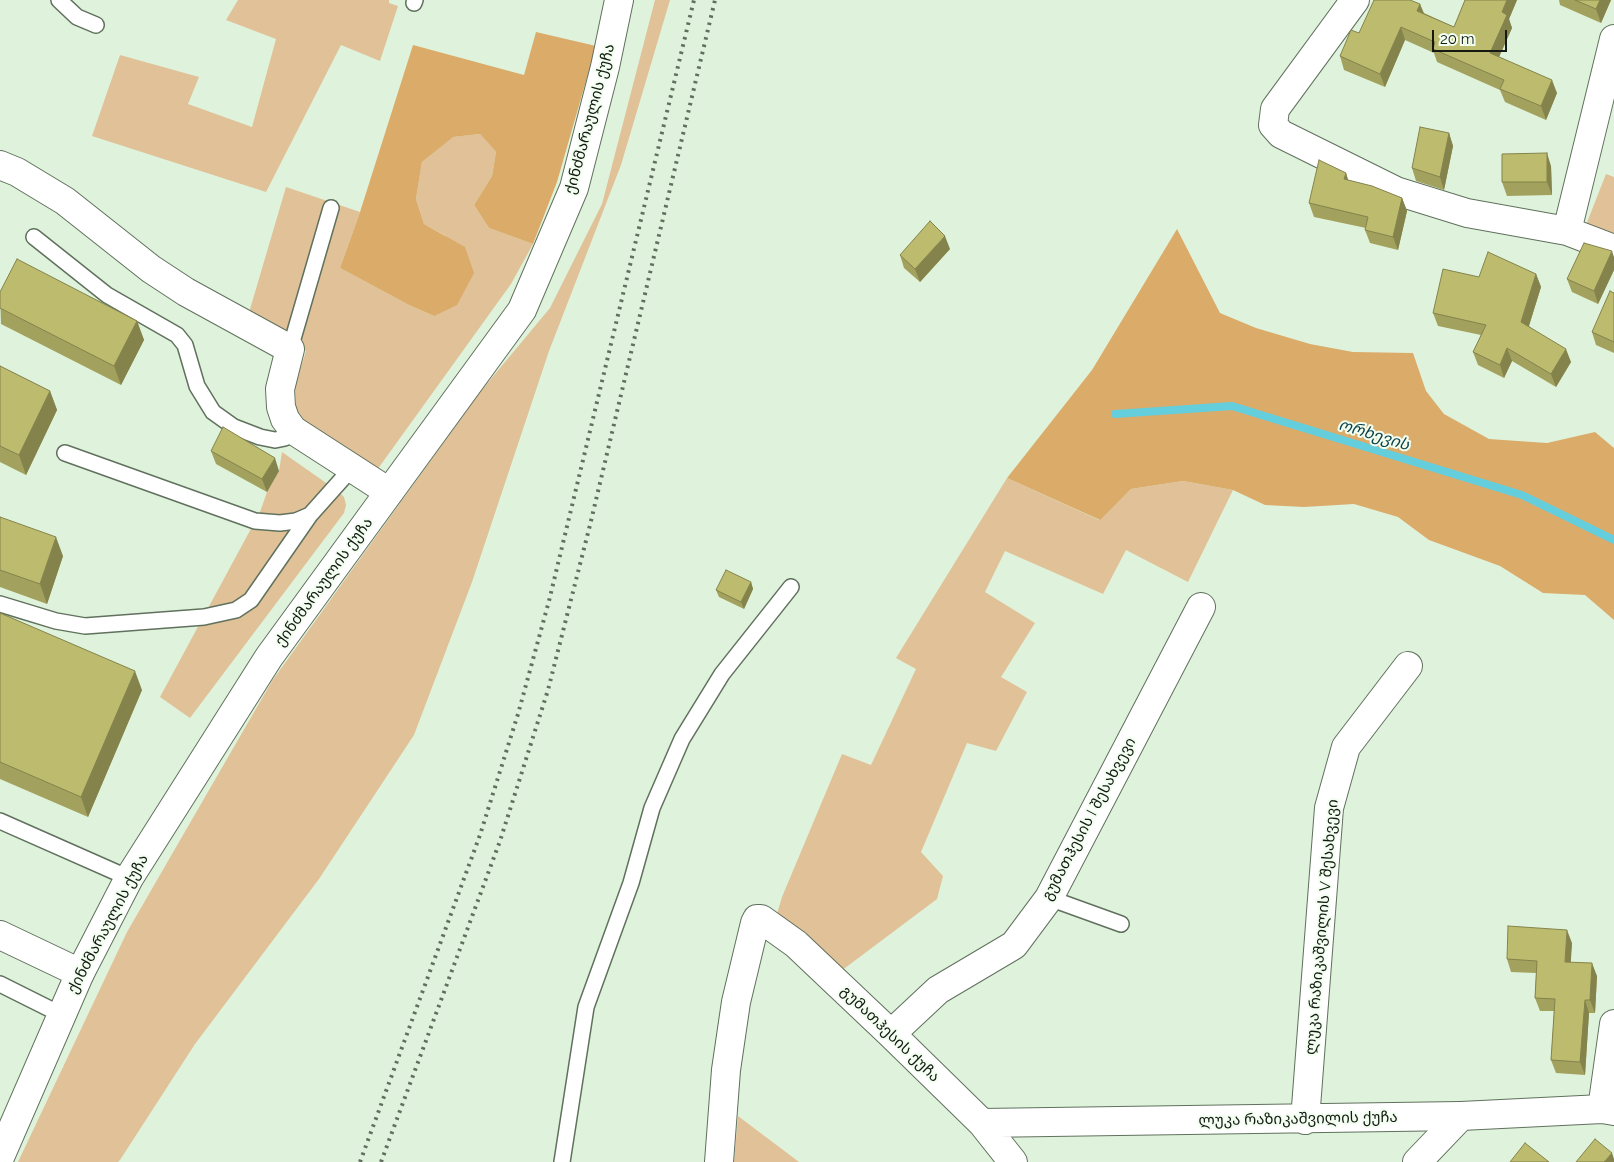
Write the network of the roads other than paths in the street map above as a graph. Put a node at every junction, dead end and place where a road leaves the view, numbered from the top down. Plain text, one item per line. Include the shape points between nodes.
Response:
1 (59, 0) edge
2 (619, 0) edge
3 (1355, 0) edge
4 (96, 25) dead end
5 (1614, 39) edge
6 (0, 164) edge
7 (332, 208) dead end
8 (1567, 231) junction
9 (34, 237) dead end
10 (1614, 250) edge
11 (290, 349) junction
12 (293, 430) junction
13 (66, 454) dead end
14 (352, 468) junction
15 (389, 492) junction
16 (310, 515) junction
17 (791, 587) dead end
18 (0, 604) edge
19 (1202, 607) dead end
20 (1408, 666) dead end
21 (0, 821) edge
22 (129, 878) junction
23 (1049, 898) junction
24 (1122, 924) dead end
25 (0, 934) edge
26 (80, 973) junction
27 (0, 984) edge
28 (62, 1015) junction
29 (1614, 1024) edge
30 (891, 1034) junction
31 (1608, 1110) edge
32 (1462, 1116) junction
33 (1305, 1120) junction
34 (982, 1124) junction
35 (0, 1157) edge
36 (562, 1162) edge
37 (719, 1162) edge
38 (1012, 1162) edge
39 (1417, 1162) edge

1 - 4 lane via 77,17
2 - 15 street, ქინძმარაულის ქუჩა via 606,67 574,188 522,310
3 - 8 street via 1275,109 1273,125 1281,134 1396,191 1467,213
5 - 8 street
6 - 11 street via 65,201 186,292
7 - 11 lane
8 - 10 street
9 - 12 lane via 107,295 176,335 185,345 197,386 213,412 234,427 260,437 285,438
11 - 12 street via 280,389 280,407
12 - 14 street
13 - 16 lane via 255,521 296,521
14 - 15 street
14 - 16 lane
15 - 22 street, ქინძმარაულის ქუჩა via 269,657
16 - 18 lane via 251,600 236,610 204,616 85,626 56,622
17 - 36 lane via 717,682 682,739 652,808 631,883 586,1007
19 - 23 street, გუმათჰესის I შესახვევი
20 - 33 street, ლუკა რაზიკაშვილის V შესახვევი via 1346,747 1329,808
21 - 22 lane
22 - 26 street, ქინძმარაულის ქუჩა
23 - 24 lane
23 - 30 street, გუმათჰესის I შესახვევი via 1014,945 938,990
25 - 26 street
26 - 28 street, ქინძმარაულის ქუჩა
27 - 28 lane
28 - 35 street, ქინძმარაულის ქუჩა
29 - 31 street
30 - 34 street, გუმათჰესის ქუჩა
30 - 37 street, გუმათჰესის ქუჩა via 796,944 757,919 736,1002 726,1070
31 - 32 street, ლუკა რაზიკაშვილის ქუჩა
32 - 33 street, ლუკა რაზიკაშვილის ქუჩა
32 - 39 street
33 - 34 street, ლუკა რაზიკაშვილის ქუჩა
34 - 38 street, გუმათჰესის ქუჩა

